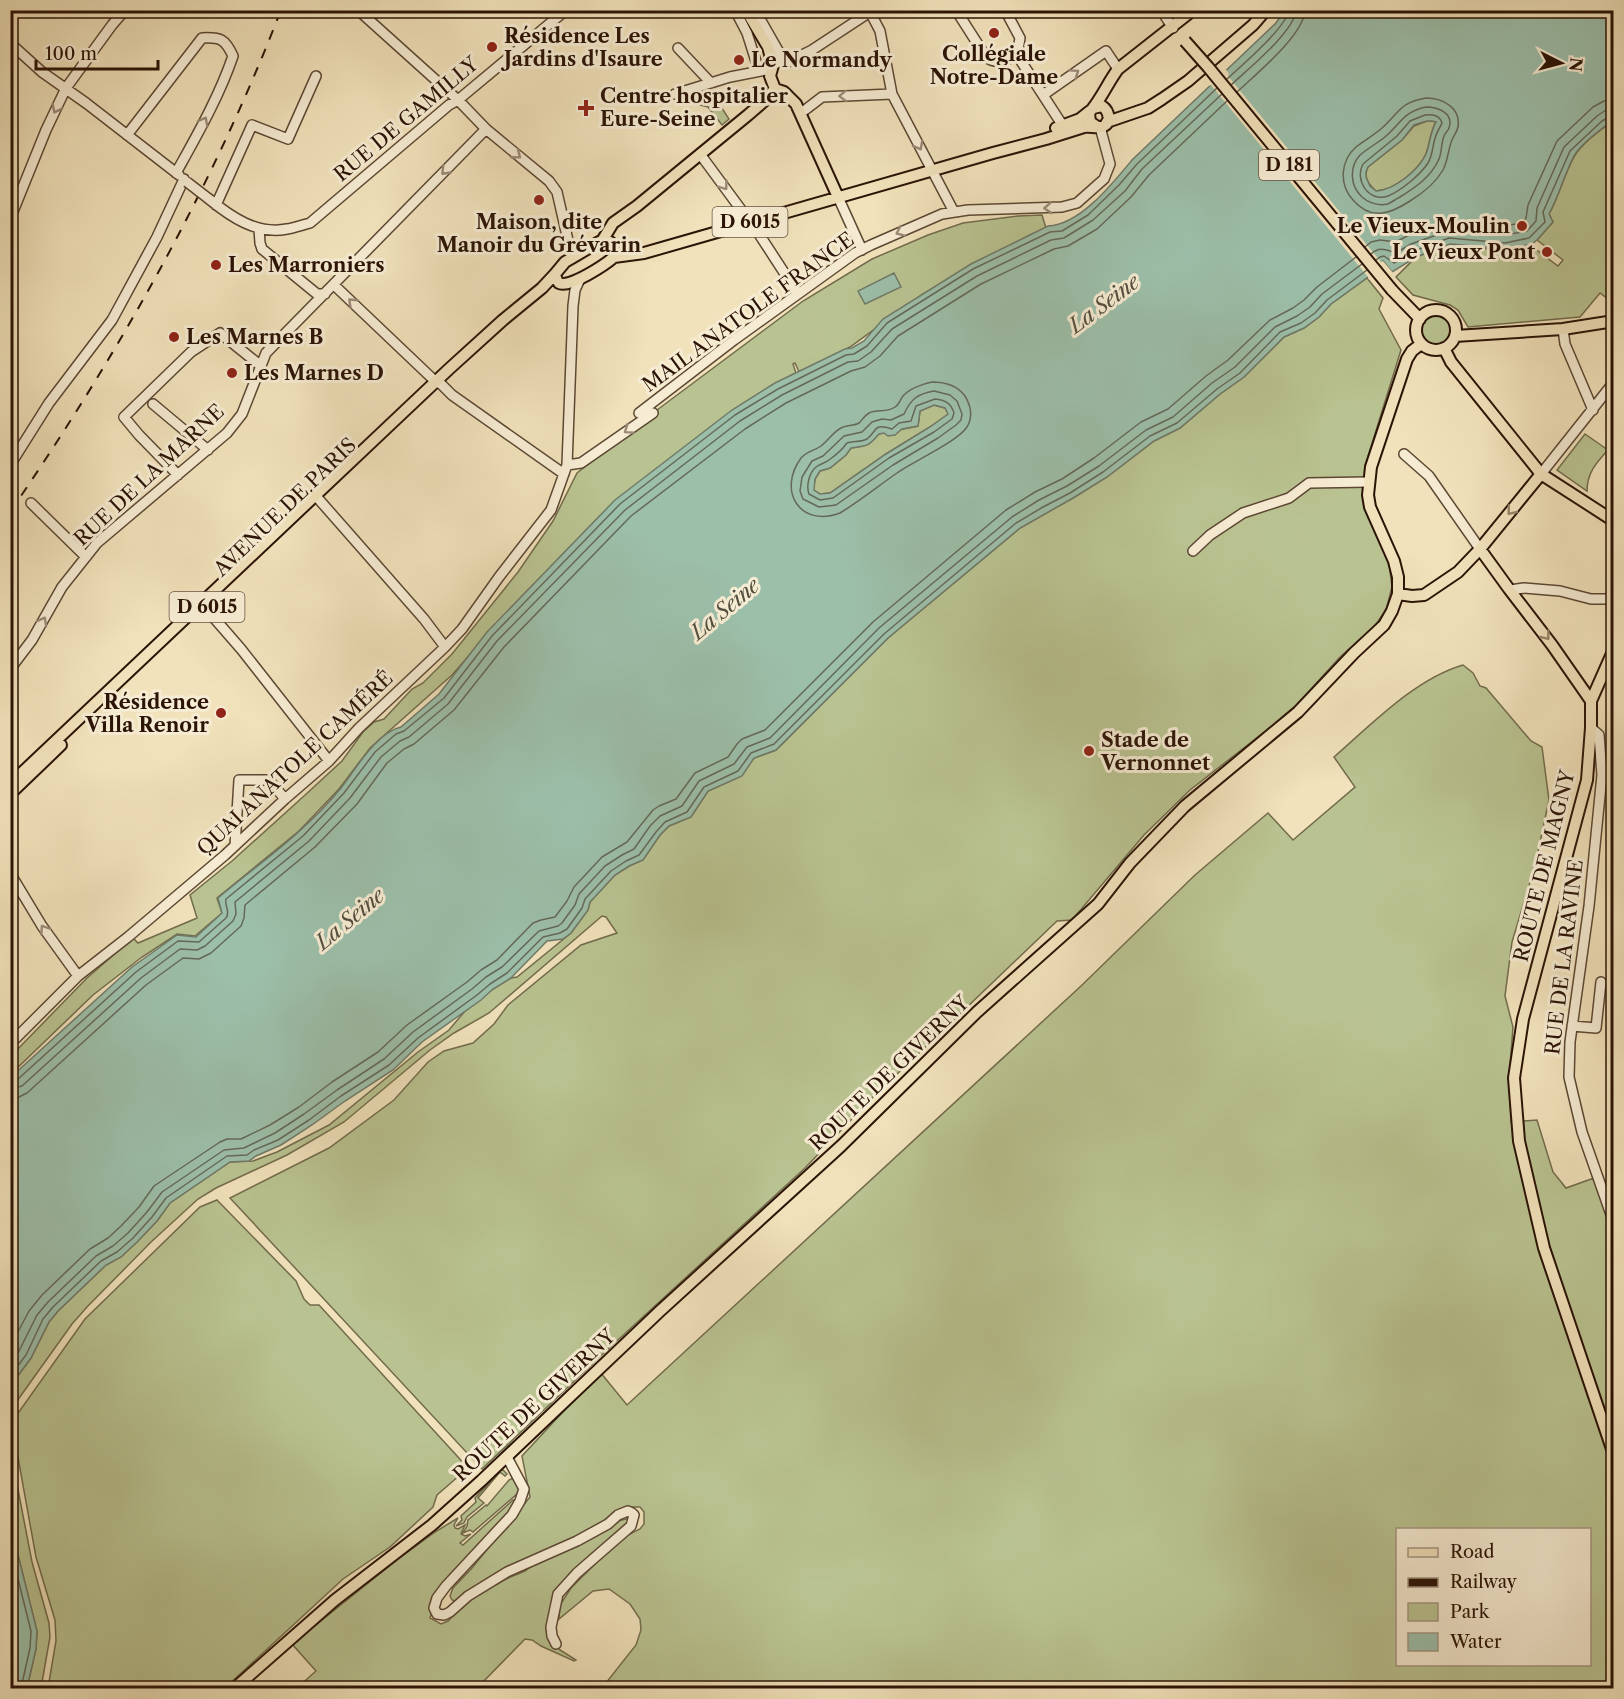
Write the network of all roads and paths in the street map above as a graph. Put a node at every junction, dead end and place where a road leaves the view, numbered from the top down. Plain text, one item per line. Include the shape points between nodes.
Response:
1 (125, 10) edge
2 (358, 10) edge
3 (566, 10) edge
4 (735, 10) edge
5 (746, 10) edge
6 (755, 10) edge
7 (956, 10) edge
8 (1005, 10) edge
9 (1161, 10) edge
10 (1194, 10) edge
11 (1266, 10) edge
12 (870, 11) edge
13 (1173, 28) junction
14 (10, 44) edge
15 (678, 48) dead end
16 (1017, 55) junction
17 (779, 64) junction
18 (1118, 69) junction
19 (759, 71) junction
20 (316, 76) dead end
21 (711, 83) junction
22 (66, 88) junction
23 (775, 89) junction
24 (675, 94) dead end
25 (892, 94) junction
26 (1103, 94) junction
27 (1043, 95) junction
28 (458, 100) junction
29 (1092, 109) junction
30 (800, 112) junction
31 (1103, 119) junction
32 (1063, 126) junction
33 (486, 129) junction
34 (128, 135) junction
35 (1033, 142) junction
36 (700, 153) junction
37 (933, 171) junction
38 (182, 178) junction
39 (838, 197) junction
40 (213, 202) junction
41 (954, 212) junction
42 (10, 219) edge
43 (749, 221) junction
44 (259, 229) junction
45 (611, 247) junction
46 (862, 250) junction
47 (572, 258) junction
48 (558, 279) junction
49 (580, 279) junction
50 (334, 285) junction
51 (325, 294) junction
52 (798, 294) junction
53 (573, 306) junction
54 (1420, 319) junction
55 (1614, 321) edge
56 (1563, 329) junction
57 (1455, 336) junction
58 (1421, 344) junction
59 (1444, 348) junction
60 (261, 366) junction
61 (436, 382) junction
62 (1614, 382) edge
63 (153, 404) dead end
64 (1593, 410) junction
65 (207, 450) junction
66 (1404, 454) dead end
67 (10, 465) edge
68 (566, 470) junction
69 (1541, 474) junction
70 (177, 475) junction
71 (1368, 482) junction
72 (317, 498) junction
73 (31, 503) dead end
74 (1614, 521) edge
75 (1480, 549) junction
76 (1193, 551) dead end
77 (86, 557) junction
78 (1510, 590) junction
79 (1398, 594) junction
80 (1614, 598) edge
81 (203, 606) junction
82 (445, 647) junction
83 (1614, 649) edge
84 (10, 669) edge
85 (1591, 701) junction
86 (1591, 728) junction
87 (328, 761) junction
88 (1602, 775) junction
89 (1613, 777) edge
90 (15, 779) edge
91 (10, 794) edge
92 (285, 799) junction
93 (235, 846) junction
94 (10, 873) edge
95 (78, 976) junction
96 (1600, 982) dead end
97 (1572, 1026) junction
98 (10, 1044) edge
99 (1614, 1223) edge
100 (1614, 1455) edge
101 (507, 1457) junction
102 (556, 1644) dead end
103 (235, 1689) edge

1 - 22 street
2 - 28 street
3 - 28 street, RUE DE GAMILLY
4 - 19 street
5 - 17 main road
6 - 17 street
7 - 16 street via 990,60 999,62
8 - 16 street via 1020,38
9 - 13 street, D 181
10 - 13 main road
11 - 31 main road, D 6015 via 1188,81 1148,108
12 - 17 street via 812,50
12 - 25 street via 880,30
13 - 18 main road
13 - 54 main road, D 181, bridge
14 - 22 street
15 - 21 street
16 - 27 street
17 - 19 street
17 - 23 main road via 770,76
18 - 26 main road
27 -> 18 street via 1106,51
19 - 21 street
20 - 40 street via 288,139 252,125
21 - 24 street
22 - 34 street
22 -> 42 street
23 - 30 main road via 789,95
23 - 36 main road
25 -> 30 street via 822,97
25 -> 37 street
26 - 29 main road
26 - 31 main road
27 - 32 street
28 - 33 street
28 - 44 street, RUE DE GAMILLY via 310,223 285,230
29 - 31 main road via 1099,106
29 - 31 main road via 1089,120
29 - 32 main road, D 6015
30 - 39 main road
31 - 35 main road, D 6015
31 -> 41 street, MAIL ANATOLE FRANCE via 1110,164 1104,179 1081,201 1044,208
32 - 35 main road, D 6015
33 -> 47 street via 557,192
33 -> 50 street, RUE DE LA MARNE
34 - 38 street
38 -> 34 street via 226,77 233,56 227,43 216,38 202,39
35 - 37 main road, D 6015
36 -> 43 street
36 - 45 main road via 613,223
37 - 39 main road, D 6015
37 - 41 street
38 - 40 street, bridge
38 - 67 street via 112,320 49,404
39 - 43 main road, D 6015
39 - 46 street
40 - 44 street via 242,223
41 -> 46 street, MAIL ANATOLE FRANCE via 934,217
43 - 45 main road, D 6015 via 628,256
43 - 52 street
44 - 51 street via 262,249 317,294
45 - 47 main road, D 6015
45 - 49 main road, D 6015
46 - 52 street, MAIL ANATOLE FRANCE
47 - 48 main road, D 6015 via 561,267
48 - 49 main road, D 6015
48 - 53 street via 571,296
48 - 61 main road, AVENUE DE PARIS / D 6015 via 503,320
49 - 53 street, QUAI ANATOLE CAMÉRÉ
50 - 51 street, RUE DE LA MARNE
61 -> 50 street
51 - 60 street, RUE DE LA MARNE via 266,353
52 -> 68 street, MAIL ANATOLE FRANCE via 639,413 653,413
53 - 68 street, QUAI ANATOLE CAMÉRÉ
54 - 57 main road via 1431,311 1444,312 1454,322
54 - 58 main road via 1416,330
55 - 56 main road
56 - 57 main road
56 - 64 street via 1565,344
57 - 59 main road
58 - 59 main road via 1433,350
58 - 71 main road via 1407,359
59 - 69 main road
60 - 65 street, RUE DE LA MARNE via 242,414
60 - 70 street via 220,333 191,352 124,417
61 - 68 street
61 - 72 main road, AVENUE DE PARIS / D 6015
62 - 64 street
63 - 65 street
64 - 69 street
65 - 70 street, RUE DE LA MARNE
66 - 75 street via 1429,476
68 - 82 street, QUAI ANATOLE CAMÉRÉ via 551,510
69 - 74 main road
69 -> 75 main road
70 - 77 street, RUE DE LA MARNE via 97,543
71 - 76 street via 1309,483 1289,498 1243,513
71 - 79 main road via 1370,507 1394,561
72 - 81 main road, AVENUE DE PARIS / D 6015
72 - 82 street
73 - 77 street
75 - 78 main road
75 - 79 main road via 1458,572 1424,595
84 -> 77 street, RUE DE LA MARNE via 32,640 62,587
78 - 80 street via 1524,588 1591,599
78 -> 85 main road
79 - 101 main road, ROUTE DE GIVERNY via 1384,625 1298,712 1185,806 1130,862 1098,904 977,1012 841,1146
81 - 87 street
81 - 90 main road, AVENUE DE PARIS / D 6015
82 - 87 street, QUAI ANATOLE CAMÉRÉ
83 - 85 main road via 1603,684
85 - 86 main road, ROUTE DE MAGNY
86 - 88 street, RUE DE LA RAVINE via 1599,735
86 - 100 main road, ROUTE DE MAGNY via 1587,780 1522,1019 1514,1078 1519,1141 1544,1248
87 - 92 street, QUAI ANATOLE CAMÉRÉ
88 - 89 street
88 - 97 street, RUE DE LA RAVINE
90 - 91 main road, AVENUE DE PARIS / D 6015
92 - 93 street, QUAI ANATOLE CAMÉRÉ
92 - 93 street via 269,780 239,780
93 - 95 street, QUAI ANATOLE CAMÉRÉ
95 -> 94 street
95 - 98 street, QUAI ANATOLE CAMÉRÉ
96 - 97 street via 1596,1028
97 - 99 street, RUE DE LA RAVINE via 1569,1077 1582,1132
101 - 102 street via 524,1489 520,1502 446,1586 434,1608 437,1614 444,1615 507,1572 577,1540 618,1515 632,1513 631,1526 558,1594 551,1627
101 - 103 main road, ROUTE DE GIVERNY via 432,1525 335,1600

